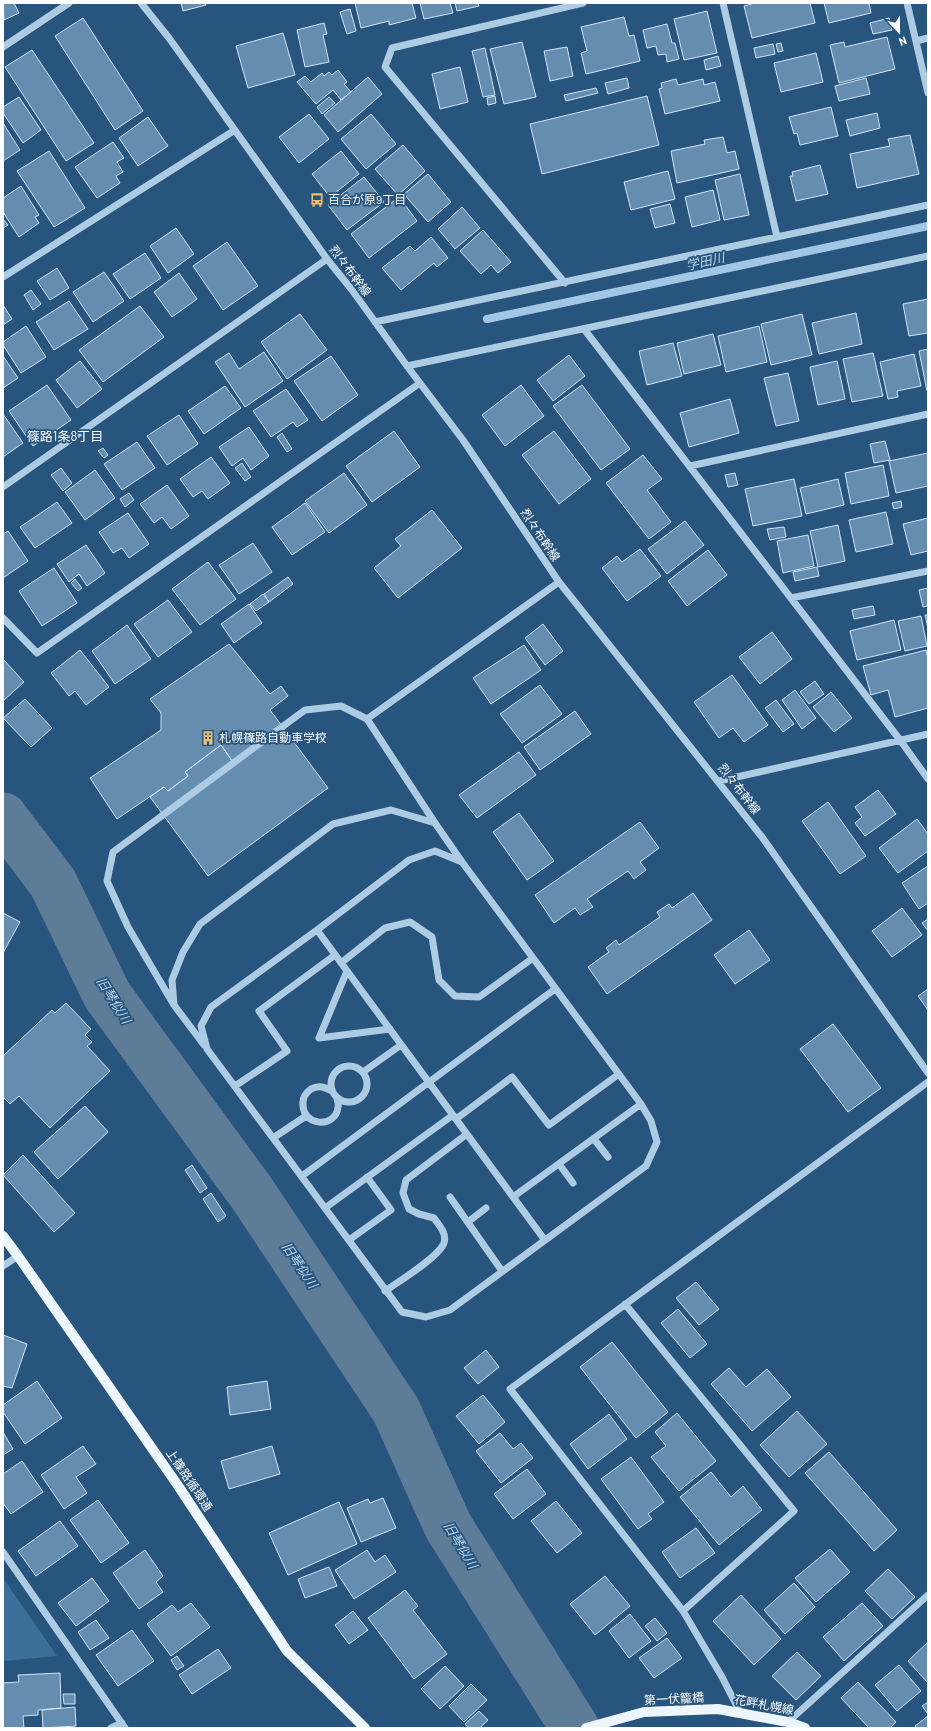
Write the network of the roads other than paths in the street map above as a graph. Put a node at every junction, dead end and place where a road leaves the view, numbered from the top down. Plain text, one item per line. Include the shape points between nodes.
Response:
1 (69, 3) edge
2 (142, 3) edge
3 (583, 3) edge
4 (723, 3) edge
5 (907, 3) edge
6 (928, 38) edge
7 (916, 41) junction
8 (3, 47) edge
9 (928, 93) edge
10 (235, 130) junction
11 (928, 205) edge
12 (777, 237) junction
13 (928, 256) edge
14 (327, 259) junction
15 (3, 277) edge
16 (565, 283) junction
17 (375, 322) junction
18 (584, 329) junction
19 (407, 366) junction
20 (420, 383) junction
21 (928, 414) edge
22 (690, 466) junction
23 (3, 487) edge
24 (928, 570) edge
25 (559, 582) junction
26 (791, 598) junction
27 (3, 618) edge
28 (367, 719) junction
29 (928, 734) edge
30 (900, 740) junction
31 (928, 779) edge
32 (719, 781) junction
33 (435, 824) junction
34 (462, 862) junction
35 (317, 930) junction
36 (335, 955) junction
37 (533, 958) junction
38 (341, 963) junction
39 (347, 971) junction
40 (555, 989) junction
41 (174, 1005) junction
42 (390, 1029) junction
43 (401, 1045) junction
44 (207, 1049) junction
45 (364, 1072) junction
46 (928, 1073) edge
47 (619, 1074) junction
48 (928, 1082) edge
49 (428, 1083) junction
50 (235, 1086) junction
51 (332, 1091) junction
52 (337, 1098) junction
53 (641, 1104) junction
54 (306, 1116) junction
55 (454, 1117) junction
56 (467, 1134) junction
57 (274, 1138) junction
58 (594, 1139) junction
59 (608, 1157) dead end
60 (559, 1164) junction
61 (302, 1176) junction
62 (367, 1177) junction
63 (573, 1183) dead end
64 (450, 1197) dead end
65 (513, 1198) junction
66 (326, 1208) junction
67 (486, 1208) dead end
68 (468, 1222) junction
69 (3, 1236) edge
70 (544, 1239) junction
71 (349, 1240) junction
72 (18, 1256) junction
73 (3, 1266) edge
74 (502, 1271) junction
75 (385, 1291) junction
76 (625, 1304) junction
77 (3, 1552) edge
78 (928, 1595) edge
79 (682, 1611) junction
80 (718, 1709) joint
81 (741, 1714) junction
82 (788, 1722) junction
83 (123, 1726) edge
84 (111, 1728) edge
85 (365, 1728) edge
86 (586, 1728) edge
87 (804, 1728) edge

1 - 8 street
2 - 10 street, 烈々布幹線
3 - 16 street via 392,48 384,68
4 - 12 street
5 - 7 street
6 - 7 street
7 - 9 street
10 - 14 street, 烈々布幹線
10 - 15 street
11 - 12 street
12 - 16 street
13 - 18 street
14 - 17 street, 烈々布幹線
14 - 23 street
16 - 17 street
17 - 19 street, 烈々布幹線
18 - 19 street
18 - 22 street
19 - 20 street, 烈々布幹線
20 - 25 street, 烈々布幹線 via 463,440
20 - 27 street via 37,653
21 - 22 street
22 - 26 street
24 - 26 street
25 - 28 street
25 - 32 street, 烈々布幹線
26 - 30 street
28 - 33 street
28 - 41 street via 341,706 306,710 113,852 107,881 128,927
29 - 30 street
30 - 31 street
30 - 32 street
32 - 46 street, 烈々布幹線
33 - 34 street
33 - 41 street via 391,810 333,824 200,924 183,952 172,980
34 - 35 street via 435,851 409,860
34 - 37 street
35 - 36 street
35 - 44 street via 211,1008 201,1026
36 - 38 street
36 - 50 street via 259,1011 286,1051
37 - 38 street via 479,997 455,996 439,980 432,936 410,922 385,928
37 - 40 street
38 - 39 street
39 - 42 street
39 - 42 street via 319,1038
40 - 47 street
40 - 49 street
41 - 44 street
42 - 43 street
43 - 45 street
43 - 49 street
44 - 50 street
45 - 51 street via 348,1065 339,1068 330,1082
45 - 52 street via 367,1081 361,1097 354,1102 345,1102
47 - 53 street
47 - 55 street via 549,1125 512,1077
48 - 76 street
49 - 55 street
49 - 61 street
50 - 57 street
51 - 52 street
51 - 54 street via 325,1087 316,1087 308,1091 303,1099
52 - 54 street via 338,1107 334,1117 325,1122 315,1122
53 - 58 street
53 - 70 street via 651,1121 657,1142 646,1166
54 - 57 street
55 - 56 street
55 - 62 street
56 - 65 street
56 - 75 street via 406,1180 403,1193 408,1209 434,1218 444,1231 444,1244 432,1258
57 - 61 street
58 - 59 street
58 - 60 street
60 - 63 street
60 - 65 street
61 - 66 street
62 - 66 street
62 - 71 street via 391,1210
64 - 68 street
65 - 70 street
66 - 71 street
67 - 68 street
68 - 74 street
69 - 72 main road, 上篠路循環通
70 - 74 street
71 - 75 street
72 - 73 street
72 - 85 main road, 上篠路循環通 via 179,1487 287,1651
74 - 75 street via 450,1310 426,1317 402,1312
76 - 79 street via 794,1511
76 - 79 street via 510,1389
77 - 83 street
78 - 82 street
79 - 81 street
80 - 81 main road, 花畔札幌線
80 - 86 main road, 第一伏籠橋 via 644,1712
81 - 82 main road, 花畔札幌線
82 - 87 main road, 花畔札幌線
83 - 84 street

